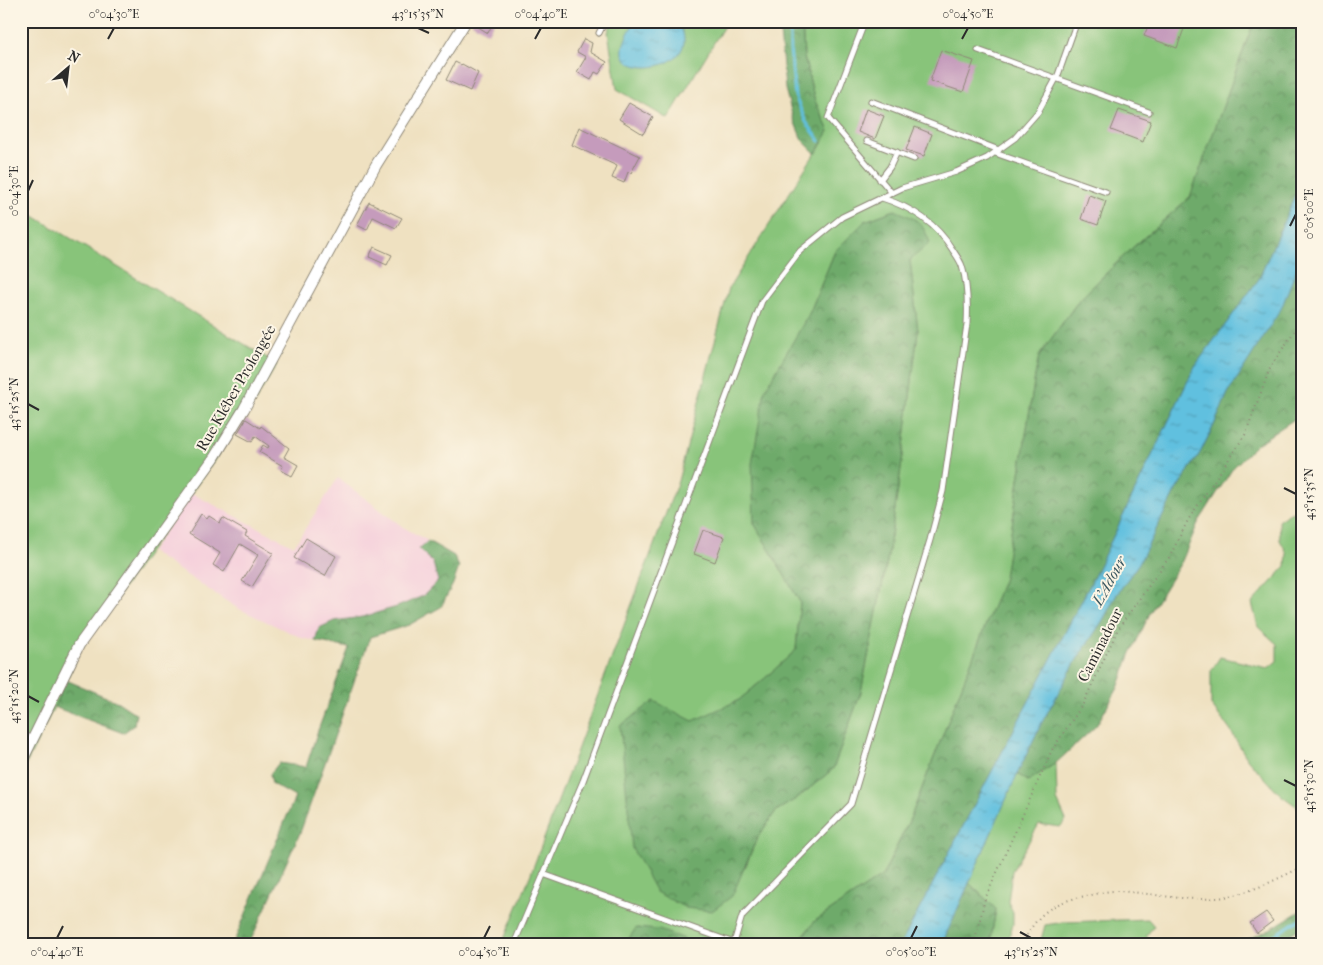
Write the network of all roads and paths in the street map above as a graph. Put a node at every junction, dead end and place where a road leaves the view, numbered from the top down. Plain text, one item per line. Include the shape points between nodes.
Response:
1 (466, 21) edge
2 (605, 21) edge
3 (865, 21) edge
4 (1077, 21) edge
5 (599, 33) dead end
6 (978, 50) dead end
7 (1056, 78) junction
8 (871, 101) dead end
9 (1149, 112) dead end
10 (867, 141) dead end
11 (997, 151) junction
12 (897, 152) junction
13 (914, 159) dead end
14 (880, 180) junction
15 (1106, 192) dead end
16 (892, 193) junction
17 (882, 198) junction
18 (1302, 320) edge
19 (21, 763) edge
20 (1302, 867) edge
21 (544, 874) junction
22 (514, 944) edge
23 (734, 944) edge
24 (974, 944) edge
25 (1022, 944) edge

1 - 19 street, Rue Kléber Prolongée via 376,165 244,409 214,458 79,645
2 - 5 lane
3 - 14 lane via 828,118
4 - 7 lane
6 - 7 lane
7 - 9 lane
7 - 11 lane via 1038,112 1016,138
8 - 11 lane
10 - 12 lane
11 - 15 lane
11 - 16 lane via 956,172
12 - 13 lane
12 - 14 lane
14 - 16 lane
16 - 17 lane
17 - 21 lane via 842,217 800,251 762,301 587,772
17 - 23 lane via 901,204 929,221 962,264 968,304 967,324 943,491 851,804 742,916
18 - 24 path, Caminadour via 1271,366 1245,435 1188,520 1170,556 1118,629 1083,704 1052,750 985,899
20 - 25 path via 1262,887 1217,898 1177,898 1113,891 1064,900 1047,910 1032,925
21 - 22 lane
21 - 23 lane

